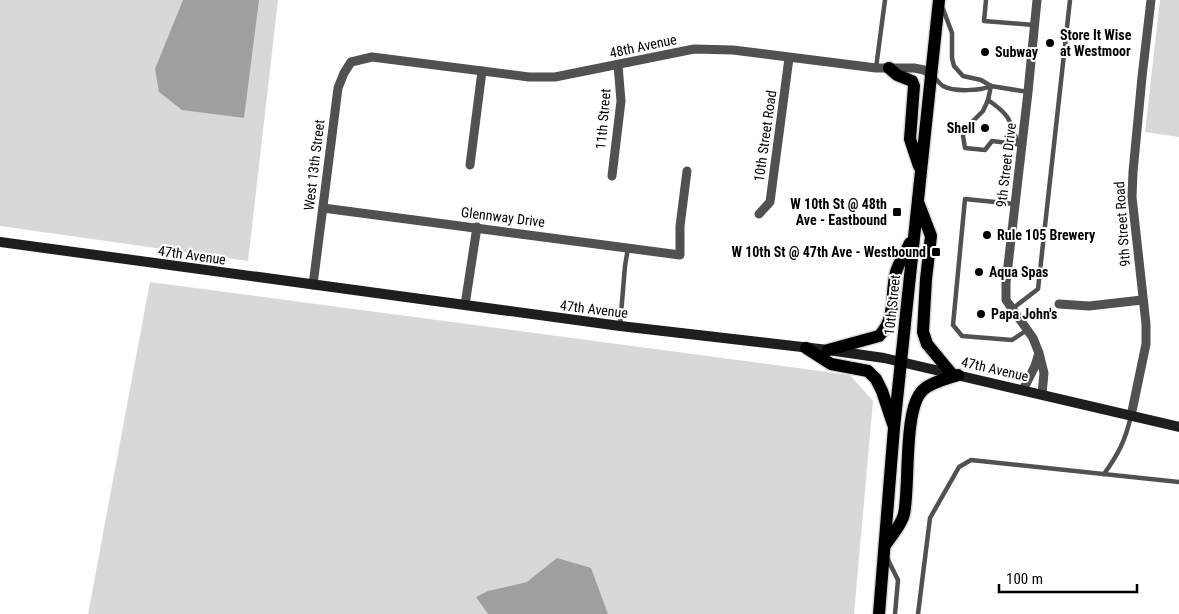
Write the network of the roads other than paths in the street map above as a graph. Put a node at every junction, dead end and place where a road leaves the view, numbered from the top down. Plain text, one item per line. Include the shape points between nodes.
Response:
1 (886, 0) edge
2 (939, 0) edge
3 (986, 0) edge
4 (1037, 0) edge
5 (1070, 0) edge
6 (1151, 0) edge
7 (1034, 25) junction
8 (361, 58) joint
9 (790, 58) junction
10 (618, 66) junction
11 (876, 68) junction
12 (890, 68) junction
13 (482, 71) junction
14 (932, 74) junction
15 (991, 86) junction
16 (1028, 92) junction
17 (988, 100) junction
18 (1020, 145) junction
19 (470, 165) dead end
20 (687, 171) dead end
21 (921, 171) junction
22 (612, 176) dead end
23 (918, 200) junction
24 (1015, 204) junction
25 (323, 208) junction
26 (759, 214) dead end
27 (477, 227) junction
28 (914, 237) junction
29 (0, 242) edge
30 (628, 248) junction
31 (313, 285) junction
32 (1142, 300) junction
33 (1059, 304) dead end
34 (464, 306) junction
35 (1012, 309) junction
36 (620, 326) junction
37 (1027, 330) junction
38 (806, 348) junction
39 (828, 350) junction
40 (1039, 353) junction
41 (902, 362) junction
42 (954, 374) junction
43 (1023, 390) junction
44 (1042, 394) junction
45 (1130, 416) junction
46 (1179, 427) edge
47 (894, 428) junction
48 (1104, 474) junction
49 (1179, 482) edge
50 (884, 550) junction
51 (879, 614) edge
52 (895, 614) edge
53 (918, 614) edge

1 - 11 lane
2 - 14 main road, 10th Street
2 - 15 lane via 952,33 954,66 963,76
3 - 7 lane via 984,21
4 - 7 street, 9th Street Drive
5 - 35 lane via 1038,289
6 - 32 street, 9th Street Road via 1132,197
7 - 16 street, 9th Street Drive
8 - 13 street, 48th Avenue
8 - 25 street, West 13th Street via 351,62 338,88
9 - 10 street, 48th Avenue via 733,50 694,49
9 - 11 street, 48th Avenue
9 - 26 street, 10th Street Road via 770,202
10 - 13 street, 48th Avenue via 555,77
10 - 22 street, 11th Street via 621,101
11 - 12 street, 48th Avenue
12 - 14 street, 48th Avenue via 914,68
12 - 21 main road via 897,75 912,80 914,86 910,139
13 - 19 street
14 - 15 lane via 942,86 952,89 982,90
14 - 21 main road, 10th Street
15 - 16 lane
15 - 17 lane
16 - 18 street, 9th Street Drive
17 - 18 lane via 1004,111
17 - 18 lane via 983,111 965,129 964,148 985,150 992,141
18 - 24 street, 9th Street Drive
20 - 30 street, Glennway Drive via 680,254
21 - 23 main road, 10th Street
23 - 28 main road, 10th Street
23 - 42 main road via 931,236 923,332 927,344
24 - 35 street, 9th Street Drive via 1006,283 1006,300
24 - 37 lane via 965,199 953,325 962,336 1012,340
25 - 27 street, Glennway Drive
25 - 31 street, West 13th Street
27 - 30 street, Glennway Drive
27 - 34 street
28 - 39 main road via 896,271 891,317 886,330 879,336
28 - 41 main road, 10th Street
29 - 31 main road, 47th Avenue
30 - 36 lane
31 - 34 main road, 47th Avenue
32 - 33 street via 1089,306
32 - 45 street, 9th Street Road via 1146,344
34 - 36 main road, 47th Avenue
35 - 37 street, 9th Street Drive
36 - 38 main road, 47th Avenue
37 - 40 street, 9th Street Drive
38 - 39 main road, 47th Avenue
38 - 47 main road via 831,364 868,371 882,391
39 - 41 main road, 47th Avenue
40 - 43 street
40 - 44 street, 9th Street Drive via 1044,373
41 - 42 main road, 47th Avenue
41 - 47 main road, 10th Street
42 - 43 main road, 47th Avenue
42 - 50 main road via 922,391 914,405 904,516
43 - 44 main road, 47th Avenue
44 - 45 main road, 47th Avenue
45 - 46 main road, 47th Avenue
45 - 48 lane via 1119,454
47 - 50 main road, 10th Street
48 - 49 lane
48 - 53 lane via 971,460 959,467 930,518
50 - 51 main road, 10th Street
50 - 52 lane via 898,580

